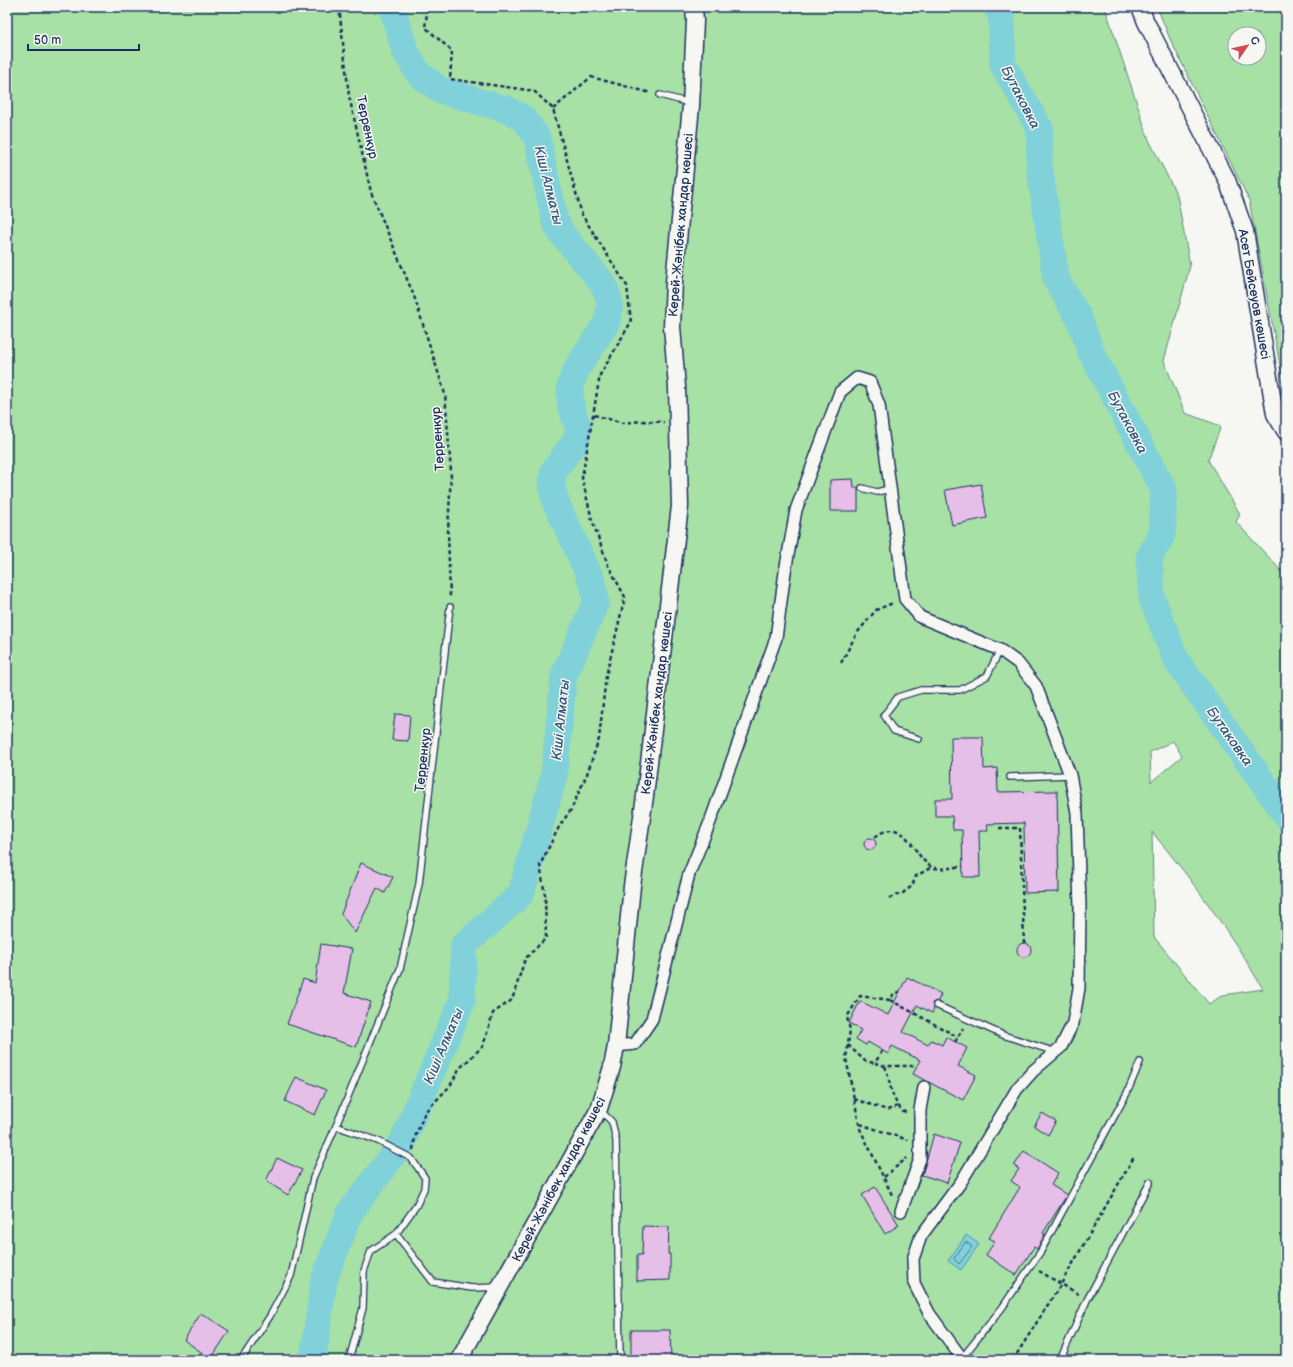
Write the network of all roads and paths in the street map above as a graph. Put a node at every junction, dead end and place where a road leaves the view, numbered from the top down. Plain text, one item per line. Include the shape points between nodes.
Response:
1 (339, 7) edge
2 (428, 7) edge
3 (694, 7) edge
4 (1140, 7) edge
5 (660, 95) joint
6 (691, 103) junction
7 (553, 109) junction
8 (594, 415) junction
9 (678, 422) junction
10 (1286, 432) edge
11 (862, 488) dead end
12 (889, 489) junction
13 (905, 599) junction
14 (450, 607) joint
15 (1000, 650) junction
16 (841, 663) dead end
17 (919, 739) dead end
18 (1070, 775) junction
19 (1010, 777) dead end
20 (998, 828) dead end
21 (875, 837) dead end
22 (963, 866) dead end
23 (932, 867) junction
24 (889, 898) dead end
25 (1024, 943) dead end
26 (900, 992) dead end
27 (890, 1000) junction
28 (936, 1005) dead end
29 (967, 1019) junction
30 (958, 1037) junction
31 (955, 1042) dead end
32 (848, 1045) junction
33 (616, 1046) junction
34 (882, 1051) dead end
35 (1056, 1052) junction
36 (1140, 1062) dead end
37 (875, 1063) junction
38 (885, 1066) junction
39 (918, 1066) dead end
40 (924, 1087) dead end
41 (854, 1099) junction
42 (898, 1106) junction
43 (599, 1109) junction
44 (920, 1110) junction
45 (860, 1124) junction
46 (336, 1126) junction
47 (920, 1146) junction
48 (1134, 1157) dead end
49 (411, 1158) junction
50 (884, 1177) junction
51 (1150, 1182) dead end
52 (901, 1211) joint
53 (396, 1234) junction
54 (1031, 1266) junction
55 (1061, 1284) junction
56 (500, 1287) junction
57 (1087, 1300) junction
58 (963, 1359) edge
59 (241, 1360) edge
60 (349, 1360) edge
61 (459, 1360) edge
62 (620, 1360) edge
63 (1013, 1360) edge
64 (1060, 1360) edge

1 - 14 path, Терренкур via 349,96 371,192 414,296 445,394 451,472 448,531
2 - 7 path via 425,27 452,51 450,79 534,91
3 - 6 main road, Керей-Жәнібек хандар көшесі
4 - 10 main road, Асет Бейсеуов көшесі via 1227,180 1242,223 1261,319 1275,414
5 - 6 lane
5 - 7 path via 591,77
6 - 9 main road, Керей-Жәнібек хандар көшесі via 672,319
7 - 8 path via 582,215 627,286 631,322 600,375
8 - 9 path via 622,423
8 - 49 path via 582,478 592,520 608,565 625,597 606,676 599,738 571,810 560,825 540,865 545,895 546,938 525,959 512,1000 493,1013 483,1046 459,1069 450,1086 425,1112 415,1136
9 - 33 main road, Керей-Жәнібек хандар көшесі via 680,506 632,886
11 - 12 lane via 877,492
12 - 13 street
12 - 33 street via 879,405 870,382 857,378 840,392 796,510 776,638 689,874 652,1019 635,1044
13 - 15 street via 920,617
13 - 16 path via 876,610 857,633
14 - 46 lane, Терренкур via 419,884 400,969
15 - 17 lane via 988,676 960,690 921,690 898,697 884,715 894,730
15 - 18 street via 1018,663 1036,686
18 - 19 lane
18 - 35 street via 1077,813 1079,988 1073,1023
20 - 25 path via 1020,828
21 - 23 path via 882,832 894,831 905,834
22 - 23 path via 939,869
23 - 24 path via 916,876 912,886 903,893
26 - 27 path via 894,993
27 - 30 path
27 - 32 path via 860,996 847,1017 850,1030
28 - 29 lane
29 - 30 path
29 - 35 lane via 1003,1035
30 - 31 path
32 - 37 path via 865,1061
32 - 41 path via 846,1058
33 - 43 main road, Керей-Жәнібек хандар көшесі
34 - 37 path
35 - 58 street via 1033,1071 1017,1089 961,1182 921,1236 913,1259 914,1282 929,1313
36 - 54 lane via 1123,1100
37 - 38 path
38 - 39 path
38 - 42 path via 891,1083 890,1092
40 - 44 street
41 - 42 path via 887,1110
41 - 45 path
42 - 44 path via 903,1112
43 - 56 main road, Керей-Жәнібек хандар көшесі
43 - 62 lane via 612,1122 616,1140
44 - 47 street
45 - 47 path
45 - 50 path
46 - 49 lane via 378,1141
46 - 59 lane, Терренкур via 313,1178 291,1276 270,1316
47 - 50 path
47 - 52 street via 920,1159
48 - 55 path
49 - 53 lane via 426,1178 424,1189 416,1206
50 - 52 path
51 - 57 lane
53 - 56 lane via 433,1282 472,1288
53 - 60 lane via 371,1251 364,1271 363,1308
54 - 55 path
54 - 58 lane
55 - 57 path
55 - 63 path
56 - 61 main road, Керей-Жәнібек хандар көшесі
57 - 64 lane

